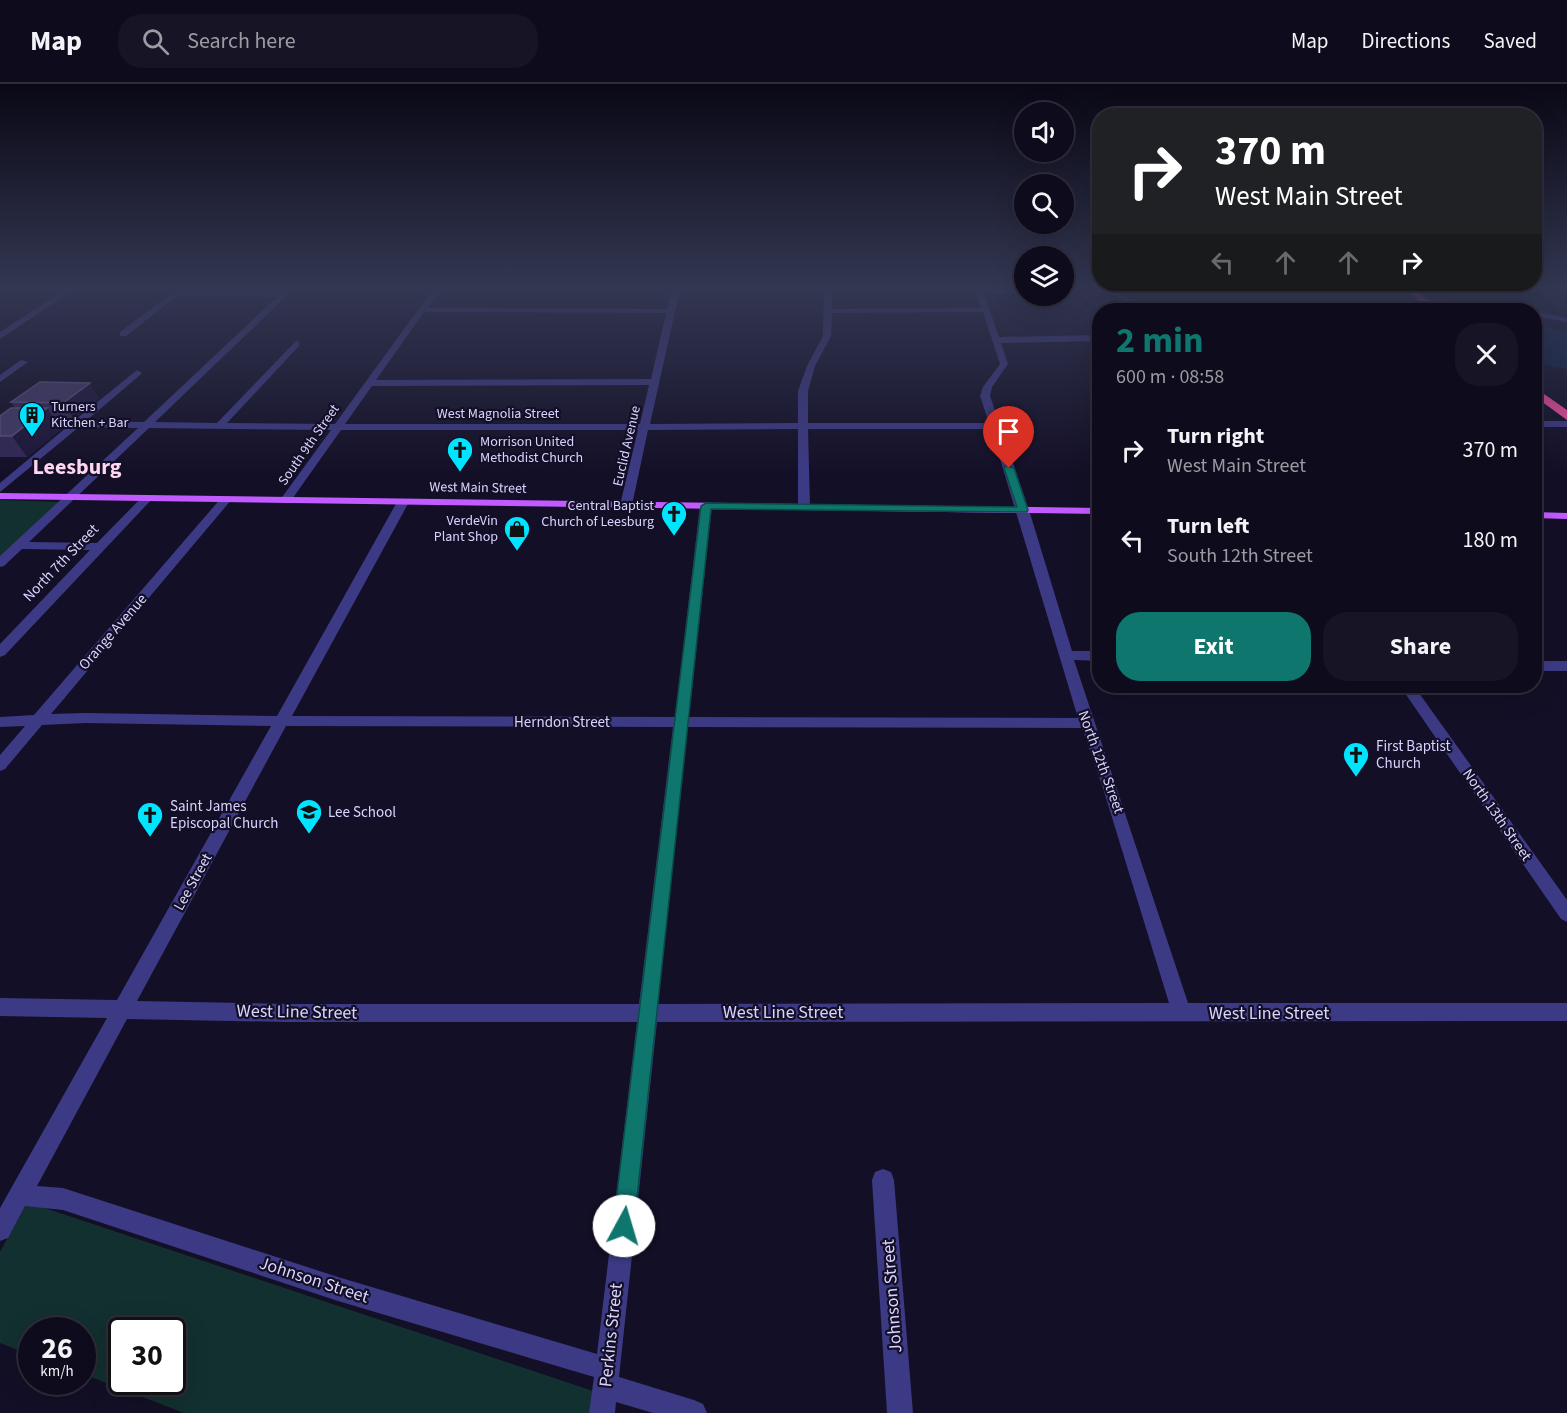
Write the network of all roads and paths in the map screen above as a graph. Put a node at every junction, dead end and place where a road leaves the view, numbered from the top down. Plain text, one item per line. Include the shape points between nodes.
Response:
1 (225, 351) edge
2 (289, 351) edge
3 (392, 351) edge
4 (663, 351) edge
5 (821, 351) edge
6 (1001, 351) edge
7 (24, 362) dead end
8 (137, 373) dead end
9 (0, 379) edge
10 (656, 382) junction
11 (369, 383) junction
12 (1542, 397) edge
13 (1567, 417) edge
14 (1542, 424) edge
15 (1567, 424) edge
16 (78, 425) junction
17 (3, 426) edge
18 (147, 426) junction
19 (995, 426) junction
20 (218, 427) junction
21 (803, 427) junction
22 (338, 428) junction
23 (645, 428) junction
24 (0, 489) edge
25 (0, 496) edge
26 (71, 497) junction
27 (147, 498) junction
28 (226, 499) junction
29 (286, 500) junction
30 (403, 502) junction
31 (626, 505) junction
32 (706, 506) junction
33 (804, 507) junction
34 (1023, 510) junction
35 (1092, 512) edge
36 (1542, 515) edge
37 (1567, 516) edge
38 (19, 545) junction
39 (100, 547) junction
40 (0, 563) edge
41 (0, 652) edge
42 (1066, 655) junction
43 (1092, 656) edge
44 (1542, 666) edge
45 (1567, 666) edge
46 (1412, 693) edge
47 (38, 720) junction
48 (0, 722) edge
49 (281, 722) junction
50 (680, 722) junction
51 (1087, 723) junction
52 (0, 765) edge
53 (1567, 915) edge
54 (0, 1007) edge
55 (123, 1008) junction
56 (648, 1012) junction
57 (1567, 1012) edge
58 (1182, 1013) junction
59 (883, 1180) dead end
60 (20, 1195) junction
61 (0, 1230) edge
62 (606, 1377) junction
63 (602, 1413) edge
64 (694, 1413) edge
65 (900, 1413) edge

1 - 18 street
2 - 20 street
3 - 11 street, South 9th Street
4 - 10 street, Euclid Avenue
5 - 21 street via 803,391
6 - 19 street, North 12th Street via 1004,364 985,391
7 - 9 street
8 - 16 street
10 - 11 street
10 - 23 street, Euclid Avenue
11 - 22 street, South 9th Street
12 - 13 highway
14 - 15 street
16 - 17 street, West Magnolia Street
16 - 18 street, West Magnolia Street
16 - 24 street
18 - 20 street, West Magnolia Street
18 - 26 street
19 - 21 street, West Magnolia Street
19 - 34 street, North 12th Street
20 - 22 street, West Magnolia Street
21 - 23 street, West Magnolia Street
21 - 33 street
22 - 23 street, West Magnolia Street
22 - 29 street, South 9th Street
23 - 31 street, Euclid Avenue
25 - 26 main road, West Main Street
26 - 27 main road, West Main Street
26 - 38 street
27 - 28 main road, West Main Street
27 - 39 street, North 7th Street
28 - 29 main road, West Main Street
28 - 47 street, Orange Avenue
29 - 30 main road, West Main Street
30 - 31 main road, West Main Street
30 - 49 street, Lee Street
31 - 32 main road, West Main Street
32 - 33 main road, West Main Street
32 - 50 street, Perkins Street
33 - 34 main road, West Main Street
34 - 35 main road, West Main Street
34 - 42 street, North 12th Street
36 - 37 main road
38 - 39 street
38 - 40 street
39 - 41 street, North 7th Street
42 - 43 street
42 - 51 street, North 12th Street
44 - 45 street
46 - 53 street, North 13th Street
47 - 48 street, Herndon Street
47 - 49 street, Herndon Street
47 - 52 street, Orange Avenue
49 - 50 street, Herndon Street
49 - 55 street, Lee Street
50 - 51 street, Herndon Street
50 - 56 street, Perkins Street
51 - 58 street, North 12th Street
54 - 55 street, West Line Street
55 - 56 street, West Line Street via 288,1013
55 - 60 street, Lee Street
56 - 58 street, West Line Street
56 - 62 street, Perkins Street
57 - 58 street, West Line Street
59 - 65 street, Johnson Street
60 - 61 street, Lee Street
60 - 62 street, Johnson Street via 63,1199 154,1227
62 - 63 street, Perkins Street
62 - 64 street, Johnson Street

